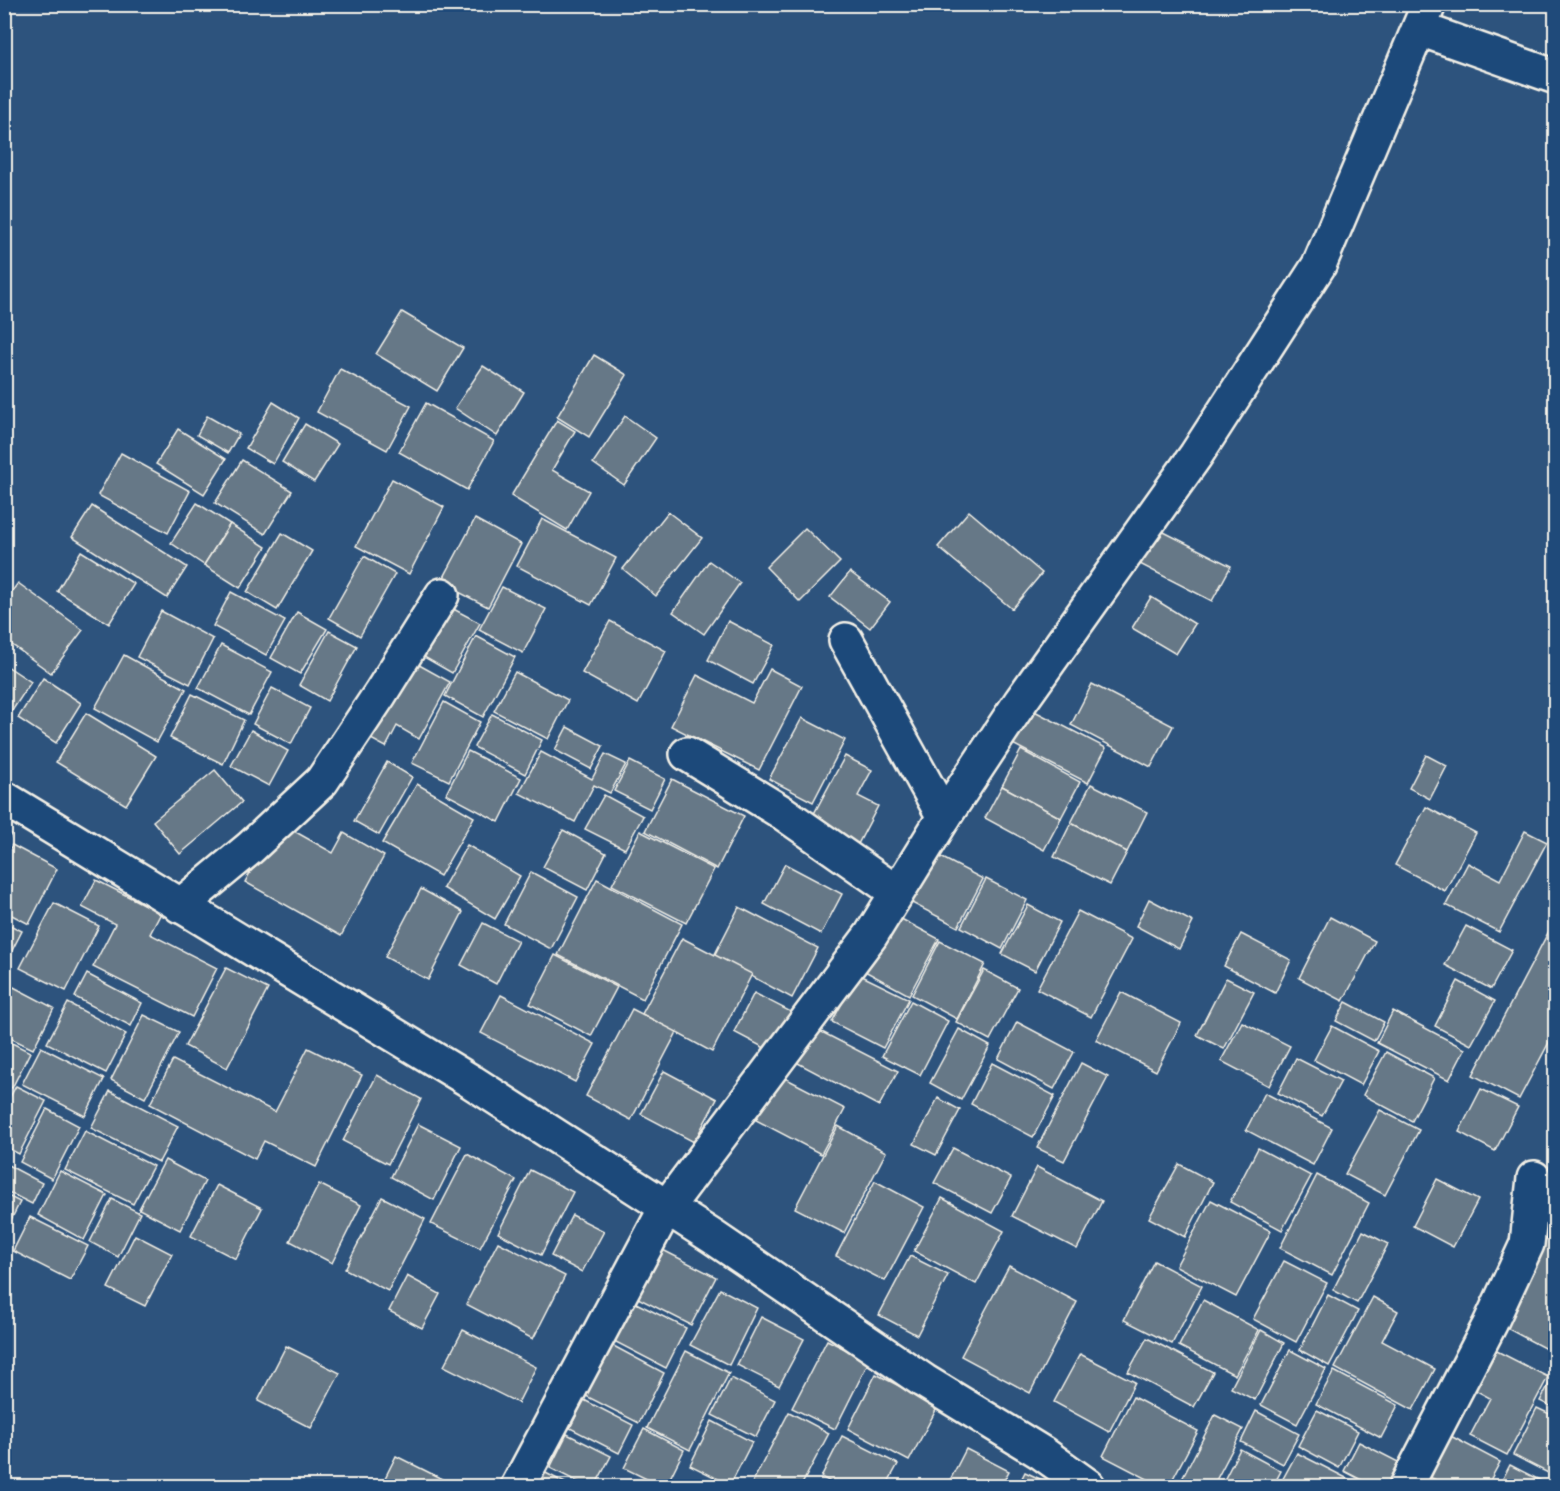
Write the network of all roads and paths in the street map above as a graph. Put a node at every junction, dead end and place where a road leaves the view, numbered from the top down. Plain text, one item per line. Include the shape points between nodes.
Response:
1 (1424, 16) edge
2 (1556, 77) edge
3 (442, 595) dead end
4 (846, 640) dead end
5 (687, 754) dead end
6 (4, 798) edge
7 (944, 817) junction
8 (896, 892) junction
9 (180, 906) junction
10 (1534, 1178) dead end
11 (666, 1208) junction
12 (518, 1486) edge
13 (1088, 1486) edge
14 (1406, 1486) edge

1 - 2 street
1 - 7 street via 1319,266 1196,455 1021,701
3 - 9 street via 322,781
4 - 7 street
5 - 8 street via 783,813
6 - 9 street
7 - 8 street
8 - 11 street via 871,934
9 - 11 street via 472,1082
10 - 14 street via 1527,1244
11 - 12 street
11 - 13 street

